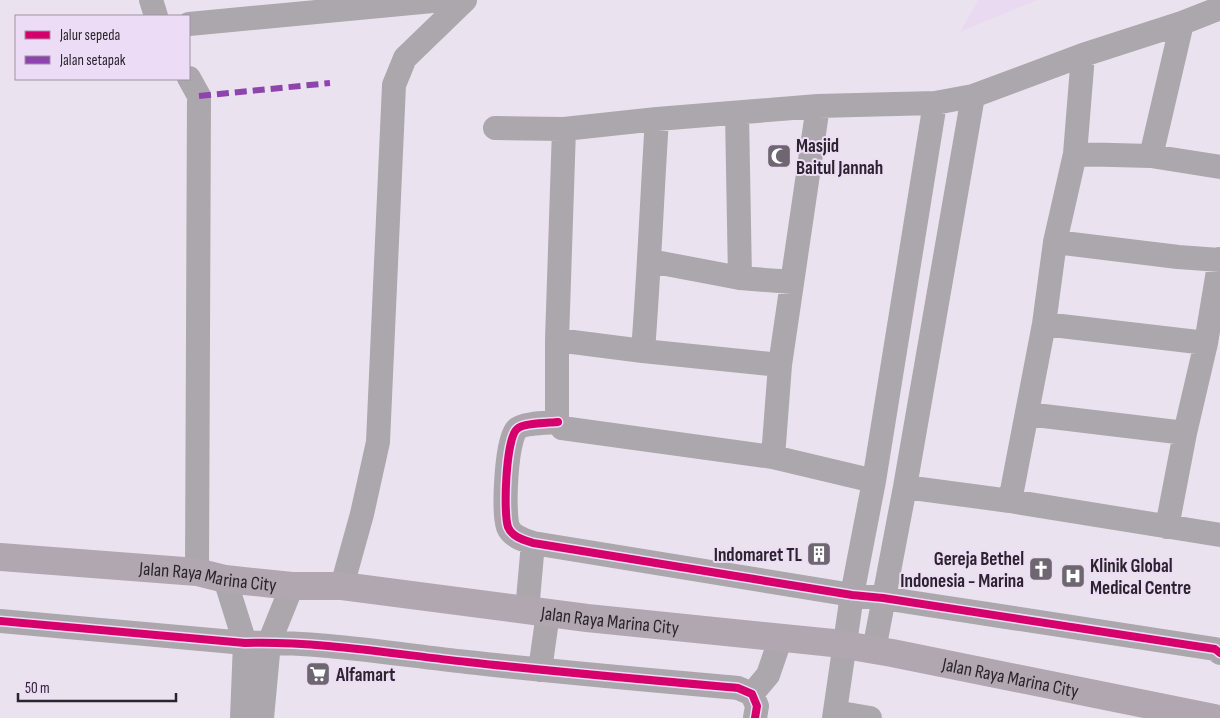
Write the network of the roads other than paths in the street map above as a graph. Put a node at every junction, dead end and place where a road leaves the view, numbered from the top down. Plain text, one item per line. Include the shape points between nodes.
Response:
1 (151, 0) edge
2 (443, 0) edge
3 (465, 0) edge
4 (1220, 8) edge
5 (156, 15) edge
6 (190, 24) edge
7 (1182, 24) junction
8 (1083, 55) junction
9 (190, 80) edge
10 (973, 96) junction
11 (934, 103) junction
12 (818, 106) junction
13 (737, 113) junction
14 (657, 119) junction
15 (495, 128) dead end
16 (564, 130) junction
17 (1075, 154) junction
18 (1151, 156) junction
19 (1220, 167) edge
20 (1055, 242) junction
21 (1220, 260) edge
22 (650, 261) junction
23 (740, 278) junction
24 (792, 282) junction
25 (902, 306) junction
26 (936, 311) junction
27 (1044, 324) junction
28 (557, 340) junction
29 (1206, 343) junction
30 (643, 352) junction
31 (780, 365) junction
32 (1027, 414) junction
33 (558, 422) junction
34 (1185, 434) junction
35 (773, 457) junction
36 (874, 482) junction
37 (905, 487) junction
38 (1010, 500) junction
39 (868, 517) junction
40 (898, 520) junction
41 (1168, 527) junction
42 (1220, 535) edge
43 (533, 543) junction
44 (0, 557) edge
45 (197, 572) junction
46 (225, 579) junction
47 (292, 586) junction
48 (342, 586) junction
49 (852, 595) junction
50 (883, 598) junction
51 (537, 612) junction
52 (0, 621) edge
53 (781, 637) junction
54 (244, 643) junction
55 (269, 643) junction
56 (845, 645) junction
57 (874, 650) junction
58 (1220, 654) edge
59 (540, 670) junction
60 (752, 694) junction
61 (835, 715) edge
62 (242, 718) edge
63 (262, 718) edge
64 (756, 718) edge
65 (870, 718) edge
66 (1214, 718) edge

1 - 5 street
2 - 6 street
3 - 48 street via 405,58 394,85 378,442
4 - 7 street
7 - 8 street
7 - 18 street
8 - 10 street
8 - 17 street
9 - 45 street via 199,96
10 - 11 street
10 - 26 street
11 - 12 street
11 - 25 street
12 - 13 street
12 - 24 street
13 - 14 street
13 - 23 street
14 - 16 street
14 - 22 street
15 - 16 street
16 - 28 street
17 - 18 street
17 - 20 street
18 - 19 street
20 - 21 street
20 - 27 street
21 - 29 street
22 - 23 street
22 - 30 street
23 - 24 street
24 - 31 street
25 - 26 street
25 - 36 street
26 - 37 street
27 - 29 street
27 - 32 street
28 - 30 street
28 - 33 street
29 - 34 street
30 - 31 street
31 - 35 street
32 - 34 street
32 - 38 street
33 - 35 street via 562,428
33 - 43 street via 519,426 512,433 506,508 509,528 517,537
34 - 41 street
35 - 36 street
36 - 39 street
37 - 38 street
37 - 40 street
38 - 41 street
39 - 40 street
39 - 49 street
40 - 50 street
41 - 42 street
43 - 49 street
43 - 51 street
44 - 45 main road, Jalan Raya Marina City
45 - 46 main road, Jalan Raya Marina City
46 - 47 main road, Jalan Raya Marina City
46 - 54 street
47 - 48 main road, Jalan Raya Marina City
47 - 55 street
48 - 51 main road, Jalan Raya Marina City
49 - 50 street
49 - 56 street
50 - 57 street
50 - 58 street via 1215,649
51 - 53 main road, Jalan Raya Marina City
51 - 59 street
52 - 54 street
53 - 56 main road, Jalan Raya Marina City
53 - 60 street via 768,675
54 - 55 street
54 - 62 street
55 - 59 street
55 - 63 street
56 - 57 main road, Jalan Raya Marina City
56 - 61 street
57 - 66 main road, Jalan Raya Marina City
59 - 60 street via 738,688
60 - 64 street
61 - 65 street

